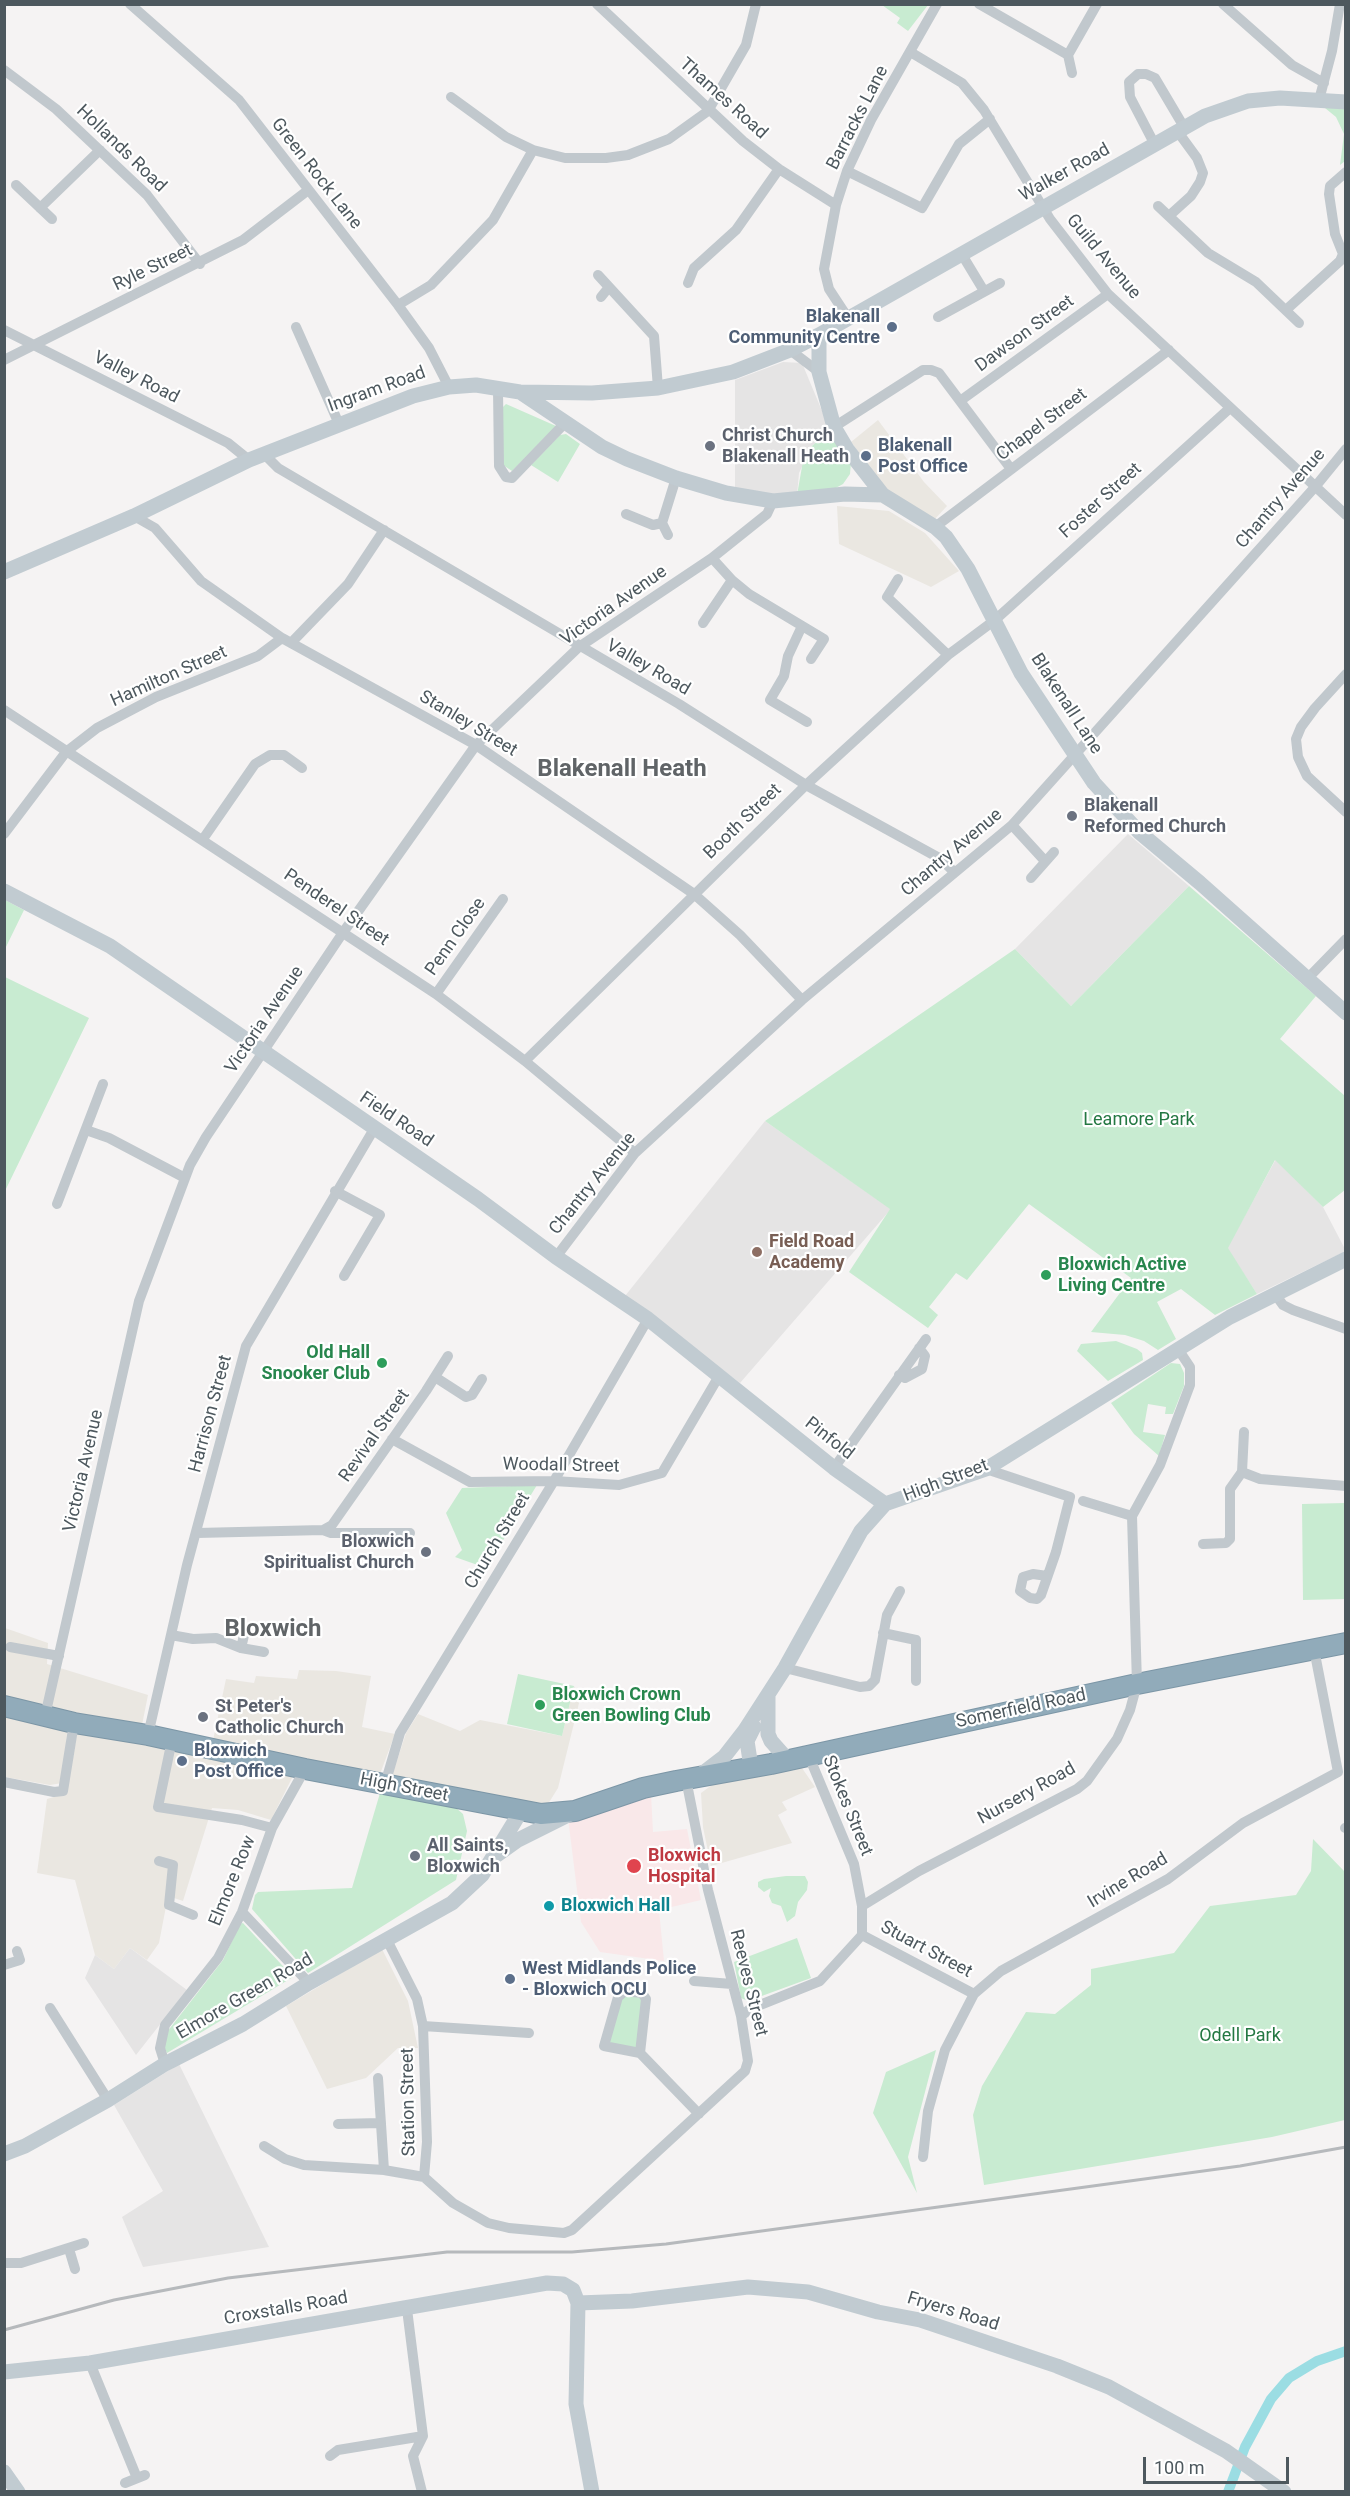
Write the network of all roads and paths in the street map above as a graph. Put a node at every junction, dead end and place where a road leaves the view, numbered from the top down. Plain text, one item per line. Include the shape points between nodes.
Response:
1 (130, 4) edge
2 (597, 4) edge
3 (756, 4) edge
4 (979, 4) edge
5 (1097, 4) edge
6 (1224, 4) edge
7 (1340, 4) edge
8 (936, 5) edge
9 (912, 53) junction
10 (1068, 55) junction
11 (4, 70) edge
12 (1072, 73) dead end
13 (1324, 83) junction
14 (451, 97) dead end
15 (1319, 100) junction
16 (1346, 102) edge
17 (708, 111) junction
18 (990, 119) junction
19 (1181, 130) junction
20 (1155, 145) junction
21 (100, 150) junction
22 (533, 150) junction
23 (779, 170) junction
24 (847, 171) junction
25 (1346, 172) edge
26 (16, 185) dead end
27 (308, 191) junction
28 (836, 205) junction
29 (1043, 206) junction
30 (1158, 206) dead end
31 (40, 208) junction
32 (1170, 215) junction
33 (52, 219) dead end
34 (961, 253) junction
35 (200, 264) junction
36 (598, 275) dead end
37 (688, 283) dead end
38 (1000, 283) dead end
39 (609, 287) junction
40 (984, 291) junction
41 (1108, 294) junction
42 (601, 297) dead end
43 (399, 305) junction
44 (1287, 309) junction
45 (938, 317) dead end
46 (848, 318) junction
47 (1299, 323) dead end
48 (296, 327) dead end
49 (4, 330) edge
50 (819, 335) junction
51 (36, 345) junction
52 (790, 350) junction
53 (1169, 350) junction
54 (4, 360) edge
55 (819, 372) junction
56 (449, 387) junction
57 (658, 388) junction
58 (498, 389) junction
59 (520, 392) junction
60 (558, 395) junction
61 (960, 401) junction
62 (1230, 408) junction
63 (561, 421) junction
64 (339, 424) junction
65 (834, 427) junction
66 (1346, 449) edge
67 (256, 457) junction
68 (857, 464) junction
69 (1011, 469) junction
70 (676, 478) junction
71 (1315, 487) junction
72 (883, 495) junction
73 (834, 496) junction
74 (773, 501) junction
75 (626, 514) dead end
76 (1346, 515) edge
77 (134, 516) junction
78 (662, 523) junction
79 (935, 527) junction
80 (384, 530) junction
81 (668, 535) dead end
82 (712, 558) junction
83 (4, 572) edge
84 (898, 579) dead end
85 (732, 580) junction
86 (995, 620) junction
87 (703, 623) dead end
88 (802, 626) junction
89 (286, 640) junction
90 (579, 647) junction
91 (948, 655) junction
92 (811, 659) dead end
93 (1346, 674) edge
94 (4, 710) edge
95 (807, 722) dead end
96 (476, 745) junction
97 (66, 752) junction
98 (1075, 756) junction
99 (302, 768) dead end
100 (806, 784) junction
101 (1346, 812) edge
102 (1012, 825) junction
103 (4, 834) edge
104 (203, 839) junction
105 (1054, 852) dead end
106 (1045, 861) junction
107 (954, 872) junction
108 (1031, 878) dead end
109 (4, 891) edge
110 (694, 894) junction
111 (503, 899) dead end
112 (342, 934) junction
113 (1346, 939) edge
114 (1308, 978) junction
115 (436, 994) junction
116 (802, 1000) junction
117 (1346, 1013) edge
118 (262, 1052) junction
119 (525, 1060) junction
120 (103, 1084) dead end
121 (374, 1129) junction
122 (86, 1130) junction
123 (635, 1153) junction
124 (185, 1178) junction
125 (336, 1191) junction
126 (57, 1204) dead end
127 (556, 1257) junction
128 (1346, 1259) edge
129 (344, 1276) dead end
130 (1275, 1294) junction
131 (648, 1319) junction
132 (1346, 1329) edge
133 (923, 1343) dead end
134 (1178, 1349) junction
135 (448, 1356) dead end
136 (719, 1376) junction
137 (435, 1377) junction
138 (482, 1379) dead end
139 (751, 1402) joint
140 (1244, 1432) dead end
141 (392, 1439) junction
142 (834, 1468) junction
143 (986, 1469) junction
144 (1242, 1472) junction
145 (554, 1481) junction
146 (1346, 1486) edge
147 (1083, 1501) dead end
148 (885, 1504) junction
149 (1132, 1516) junction
150 (323, 1530) junction
151 (197, 1533) junction
152 (410, 1533) dead end
153 (1203, 1544) dead end
154 (1047, 1576) dead end
155 (900, 1591) dead end
156 (245, 1631) dead end
157 (883, 1633) junction
158 (171, 1635) junction
159 (1346, 1643) edge
160 (10, 1647) dead end
161 (242, 1648) junction
162 (1314, 1649) junction
163 (264, 1652) dead end
164 (59, 1656) junction
165 (785, 1668) junction
166 (916, 1682) dead end
167 (1137, 1684) junction
168 (768, 1697) junction
169 (4, 1706) edge
170 (45, 1716) junction
171 (74, 1723) junction
172 (148, 1731) junction
173 (172, 1740) junction
174 (808, 1754) junction
175 (787, 1760) junction
176 (751, 1767) junction
177 (305, 1769) junction
178 (1342, 1772) edge
179 (692, 1778) junction
180 (4, 1782) edge
181 (384, 1784) junction
182 (522, 1811) junction
183 (575, 1811) junction
184 (272, 1828) junction
185 (493, 1859) junction
186 (159, 1861) dead end
187 (862, 1906) junction
188 (242, 1912) junction
189 (193, 1915) dead end
190 (862, 1935) junction
191 (387, 1940) junction
192 (17, 1951) dead end
193 (4, 1965) edge
194 (694, 1981) dead end
195 (309, 1983) junction
196 (732, 1984) junction
197 (974, 1994) junction
198 (51, 2015) dead end
199 (741, 2016) junction
200 (423, 2026) junction
201 (529, 2034) dead end
202 (640, 2053) junction
203 (165, 2064) junction
204 (378, 2078) dead end
205 (108, 2100) junction
206 (699, 2114) junction
207 (380, 2123) junction
208 (338, 2124) dead end
209 (264, 2146) dead end
210 (4, 2154) edge
211 (923, 2157) dead end
212 (384, 2170) junction
213 (424, 2177) junction
214 (572, 2230) joint
215 (84, 2243) dead end
216 (69, 2249) junction
217 (4, 2263) edge
218 (75, 2269) dead end
219 (575, 2296) junction
220 (407, 2309) junction
221 (90, 2363) junction
222 (4, 2372) edge
223 (423, 2436) junction
224 (330, 2456) dead end
225 (4, 2472) edge
226 (125, 2483) dead end
227 (18, 2492) edge
228 (422, 2492) edge
229 (592, 2492) edge
230 (1284, 2492) edge

1 - 27 street, Green Rock Lane via 239,100
2 - 17 street, Thames Road
3 - 17 street via 746,45
4 - 10 street
5 - 10 street
6 - 13 street via 1292,64
7 - 13 street
8 - 9 street, Barracks Lane
9 - 18 street, Guild Avenue via 962,83
9 - 24 street, Barracks Lane via 871,120
10 - 12 street
11 - 21 street, Hollands Road via 56,109
13 - 15 street
14 - 22 street via 506,137
15 - 16 street, Walker Road
15 - 19 street, Walker Road via 1248,101 1205,116
17 - 22 street via 669,140 628,155 565,158
17 - 23 street, Thames Road
18 - 24 street via 959,144 922,208
18 - 29 street, Guild Avenue
19 - 20 street, Walker Road
19 - 20 street via 1155,78 1138,74 1129,82 1130,97
19 - 32 street via 1203,172 1191,196
20 - 29 street, Walker Road
21 - 31 street
21 - 35 street, Hollands Road via 147,195
22 - 43 street via 493,220 431,285
23 - 28 street, Thames Road
23 - 37 street via 736,230 694,268
24 - 28 street, Barracks Lane
25 - 44 street via 1330,186 1329,194 1335,234 1343,254 1340,261
26 - 31 street
27 - 35 street, Ryle Street via 243,240
27 - 43 street, Green Rock Lane
28 - 46 street, Barracks Lane via 824,269 830,289
29 - 34 street, Walker Road
29 - 41 street, Guild Avenue
30 - 32 street
31 - 33 street
32 - 44 street via 1208,253 1256,282
34 - 40 street
34 - 46 street, Walker Road
35 - 51 street, Ryle Street
36 - 39 street
38 - 40 street
39 - 42 street
39 - 57 street via 654,336
40 - 45 street
41 - 53 street, Guild Avenue
41 - 61 street, Dawson Street
43 - 56 street, Green Rock Lane via 429,348
44 - 47 street
46 - 50 street, Walker Road
48 - 64 street
49 - 51 street, Valley Road
50 - 52 street, Ingram Road
50 - 55 street, Blakenall Lane
51 - 54 street, Ryle Street
51 - 67 street, Valley Road
52 - 55 street
52 - 57 street, Ingram Road via 734,372
53 - 62 street, Guild Avenue
53 - 69 street, Chapel Street
55 - 65 street, Blakenall Lane
56 - 58 street, Ingram Road
56 - 64 street, Ingram Road
57 - 60 street, Ingram Road
58 - 59 street, Ingram Road
58 - 63 street via 499,466 506,477 512,478
59 - 60 street, Ingram Road
59 - 63 street
60 - 63 street
61 - 65 street via 939,374 923,370
61 - 69 street
62 - 71 street, Guild Avenue
62 - 86 street, Foster Street
63 - 70 street via 627,459
64 - 67 street, Ingram Road
65 - 68 street, Blakenall Lane
66 - 71 street, Chantry Avenue
67 - 77 street, Ingram Road
67 - 80 street, Valley Road
68 - 72 street, Blakenall Lane
68 - 73 street via 857,478
69 - 79 street, Chapel Street
70 - 74 street via 726,493
70 - 78 street
71 - 76 street, Guild Avenue
71 - 98 street, Chantry Avenue
72 - 73 street
72 - 79 street, Blakenall Lane
73 - 74 street
74 - 82 street, Victoria Avenue via 767,514
75 - 78 street via 653,525
77 - 83 street, Ingram Road
77 - 89 street, Stanley Street via 155,528 201,581
78 - 81 street
79 - 86 street, Blakenall Lane via 968,569
80 - 89 street, Hamilton Street via 348,584
80 - 90 street, Valley Road
82 - 85 street
82 - 90 street, Victoria Avenue
84 - 91 street via 887,597
85 - 87 street
85 - 88 street
86 - 91 street, Booth Street
86 - 98 street, Blakenall Lane via 1021,674
88 - 92 street via 824,639
88 - 95 street via 788,656 784,676 770,700
89 - 96 street, Stanley Street
89 - 97 street, Hamilton Street via 258,656 156,697 97,728
90 - 96 street, Victoria Avenue
90 - 100 street, Valley Road
91 - 100 street, Booth Street
93 - 101 street via 1315,708 1296,739 1298,758 1307,776
94 - 97 street, Penderel Street
96 - 110 street, Stanley Street
96 - 112 street, Victoria Avenue
97 - 103 street, Hamilton Street
97 - 104 street, Penderel Street
98 - 102 street, Chantry Avenue
98 - 114 street, Blakenall Lane via 1114,808 1139,832
99 - 104 street via 284,755 270,755 255,764
100 - 107 street, Valley Road via 941,859
100 - 110 street, Booth Street
102 - 106 street
102 - 107 street, Chantry Avenue
104 - 112 street, Penderel Street
105 - 106 street
106 - 108 street
107 - 116 street, Chantry Avenue
109 - 118 street, Field Road via 110,946
110 - 116 street, Stanley Street
110 - 119 street, Booth Street
111 - 115 street, Penn Close
112 - 115 street, Penderel Street
112 - 118 street, Victoria Avenue
113 - 114 street
114 - 117 street, Blakenall Lane
115 - 119 street, Penderel Street
116 - 123 street, Chantry Avenue
118 - 121 street, Field Road
118 - 124 street, Victoria Avenue via 206,1137
119 - 123 street, Penderel Street
120 - 122 street
121 - 125 street, Harrison Street
121 - 127 street, Field Road
122 - 124 street
122 - 126 street
123 - 127 street, Chantry Avenue
124 - 164 street, Victoria Avenue via 139,1301
125 - 129 street via 380,1215
125 - 151 street, Harrison Street via 249,1340
127 - 131 street, Field Road
128 - 130 street, High Street
130 - 132 street via 1293,1310
130 - 134 street, High Street
131 - 136 street, Field Road
131 - 145 street, Church Street
133 - 142 street
134 - 143 street, High Street
134 - 149 street via 1190,1367 1190,1385 1160,1465
135 - 137 street, Revival Street
136 - 139 street, Field Road
136 - 145 street, Woodall Street via 662,1473 619,1485
137 - 138 street via 466,1397 472,1395
137 - 141 street, Revival Street
139 - 142 street, Pinfold
140 - 144 street
141 - 145 street, Woodall Street via 470,1482
141 - 150 street, Revival Street via 338,1518
142 - 148 street, Pinfold
143 - 148 street, High Street
143 - 154 street via 1070,1497
144 - 146 street via 1260,1479
144 - 153 street via 1230,1489 1230,1539 1226,1543
145 - 181 street, Church Street via 400,1732
147 - 149 street
148 - 165 street, High Street via 861,1531
149 - 167 street, Nursery Road
150 - 151 street
150 - 152 street
151 - 158 street, Harrison Street
155 - 157 street via 889,1609
156 - 161 street
157 - 165 street via 874,1680 865,1687
157 - 166 street via 916,1640
158 - 161 street via 216,1638
158 - 172 street, Harrison Street
159 - 162 highway, Somerfield Road
160 - 164 street
161 - 163 street
162 - 167 highway, Somerfield Road
162 - 178 street, Irvine Road
164 - 170 street, Victoria Avenue
165 - 168 street, High Street
167 - 174 highway, Somerfield Road
167 - 187 street, Nursery Road via 1117,1739 1088,1781 919,1871
168 - 175 street, High Street via 766,1720 771,1741
168 - 176 street, High Street via 747,1741
168 - 179 street, High Street via 724,1757
169 - 170 highway, High Street
170 - 171 highway, High Street
171 - 172 highway, High Street
171 - 180 street via 63,1791
172 - 173 highway, High Street
173 - 177 highway, High Street
173 - 184 street via 158,1807 166,1814 242,1820
174 - 175 highway, Somerfield Road
174 - 187 street, Stokes Street via 854,1864
175 - 176 highway, Somerfield Road
176 - 179 highway, Somerfield Road
177 - 181 highway, High Street
177 - 184 street, Elmore Row
178 - 197 street, Irvine Road via 1243,1823 1168,1879 1001,1971
179 - 183 highway, High Street via 643,1788
179 - 196 street, Reeves Street via 708,1890
181 - 182 highway, High Street
182 - 183 highway, High Street
182 - 185 street, Elmore Green Road
183 - 185 street, Elmore Green Road via 518,1840
184 - 188 street, Elmore Row
185 - 191 street, Elmore Green Road via 477,1881 452,1903
186 - 189 street via 173,1865 169,1905
187 - 190 street
188 - 195 street
188 - 203 street, Elmore Row via 218,1958 165,2025 160,2048
190 - 197 street, Stuart Street
190 - 199 street via 820,1981
191 - 195 street, Elmore Green Road
191 - 200 street, Station Street via 417,1999
192 - 193 street via 20,1960
194 - 196 street
195 - 203 street, Elmore Green Road via 243,2024
196 - 199 street, Reeves Street
197 - 211 street, Irvine Road via 945,2050 928,2111
198 - 205 street
199 - 206 street, Reeves Street via 745,2071
200 - 201 street
200 - 213 street, Station Street via 427,2142
202 - 202 street via 604,2046 618,1997 625,1992 645,1995
202 - 206 street
203 - 205 street, Elmore Green Road
204 - 207 street
205 - 210 street, Elmore Green Road
206 - 214 street, Reeves Street
207 - 208 street
207 - 212 street
209 - 212 street via 304,2165
212 - 213 street
213 - 214 street, Station Street via 453,2203 488,2223 554,2232
215 - 216 street
216 - 217 street via 21,2263
216 - 218 street
219 - 220 street, Croxstalls Road via 563,2284 547,2283
219 - 229 street via 576,2404
219 - 230 street, Fryers Road via 632,2301 748,2288 808,2292 920,2320 1109,2387 1226,2451
220 - 221 street, Croxstalls Road
220 - 223 street
221 - 222 street, Croxstalls Road
221 - 226 street via 141,2476
223 - 224 street via 338,2450
223 - 228 street via 413,2456
225 - 227 street

